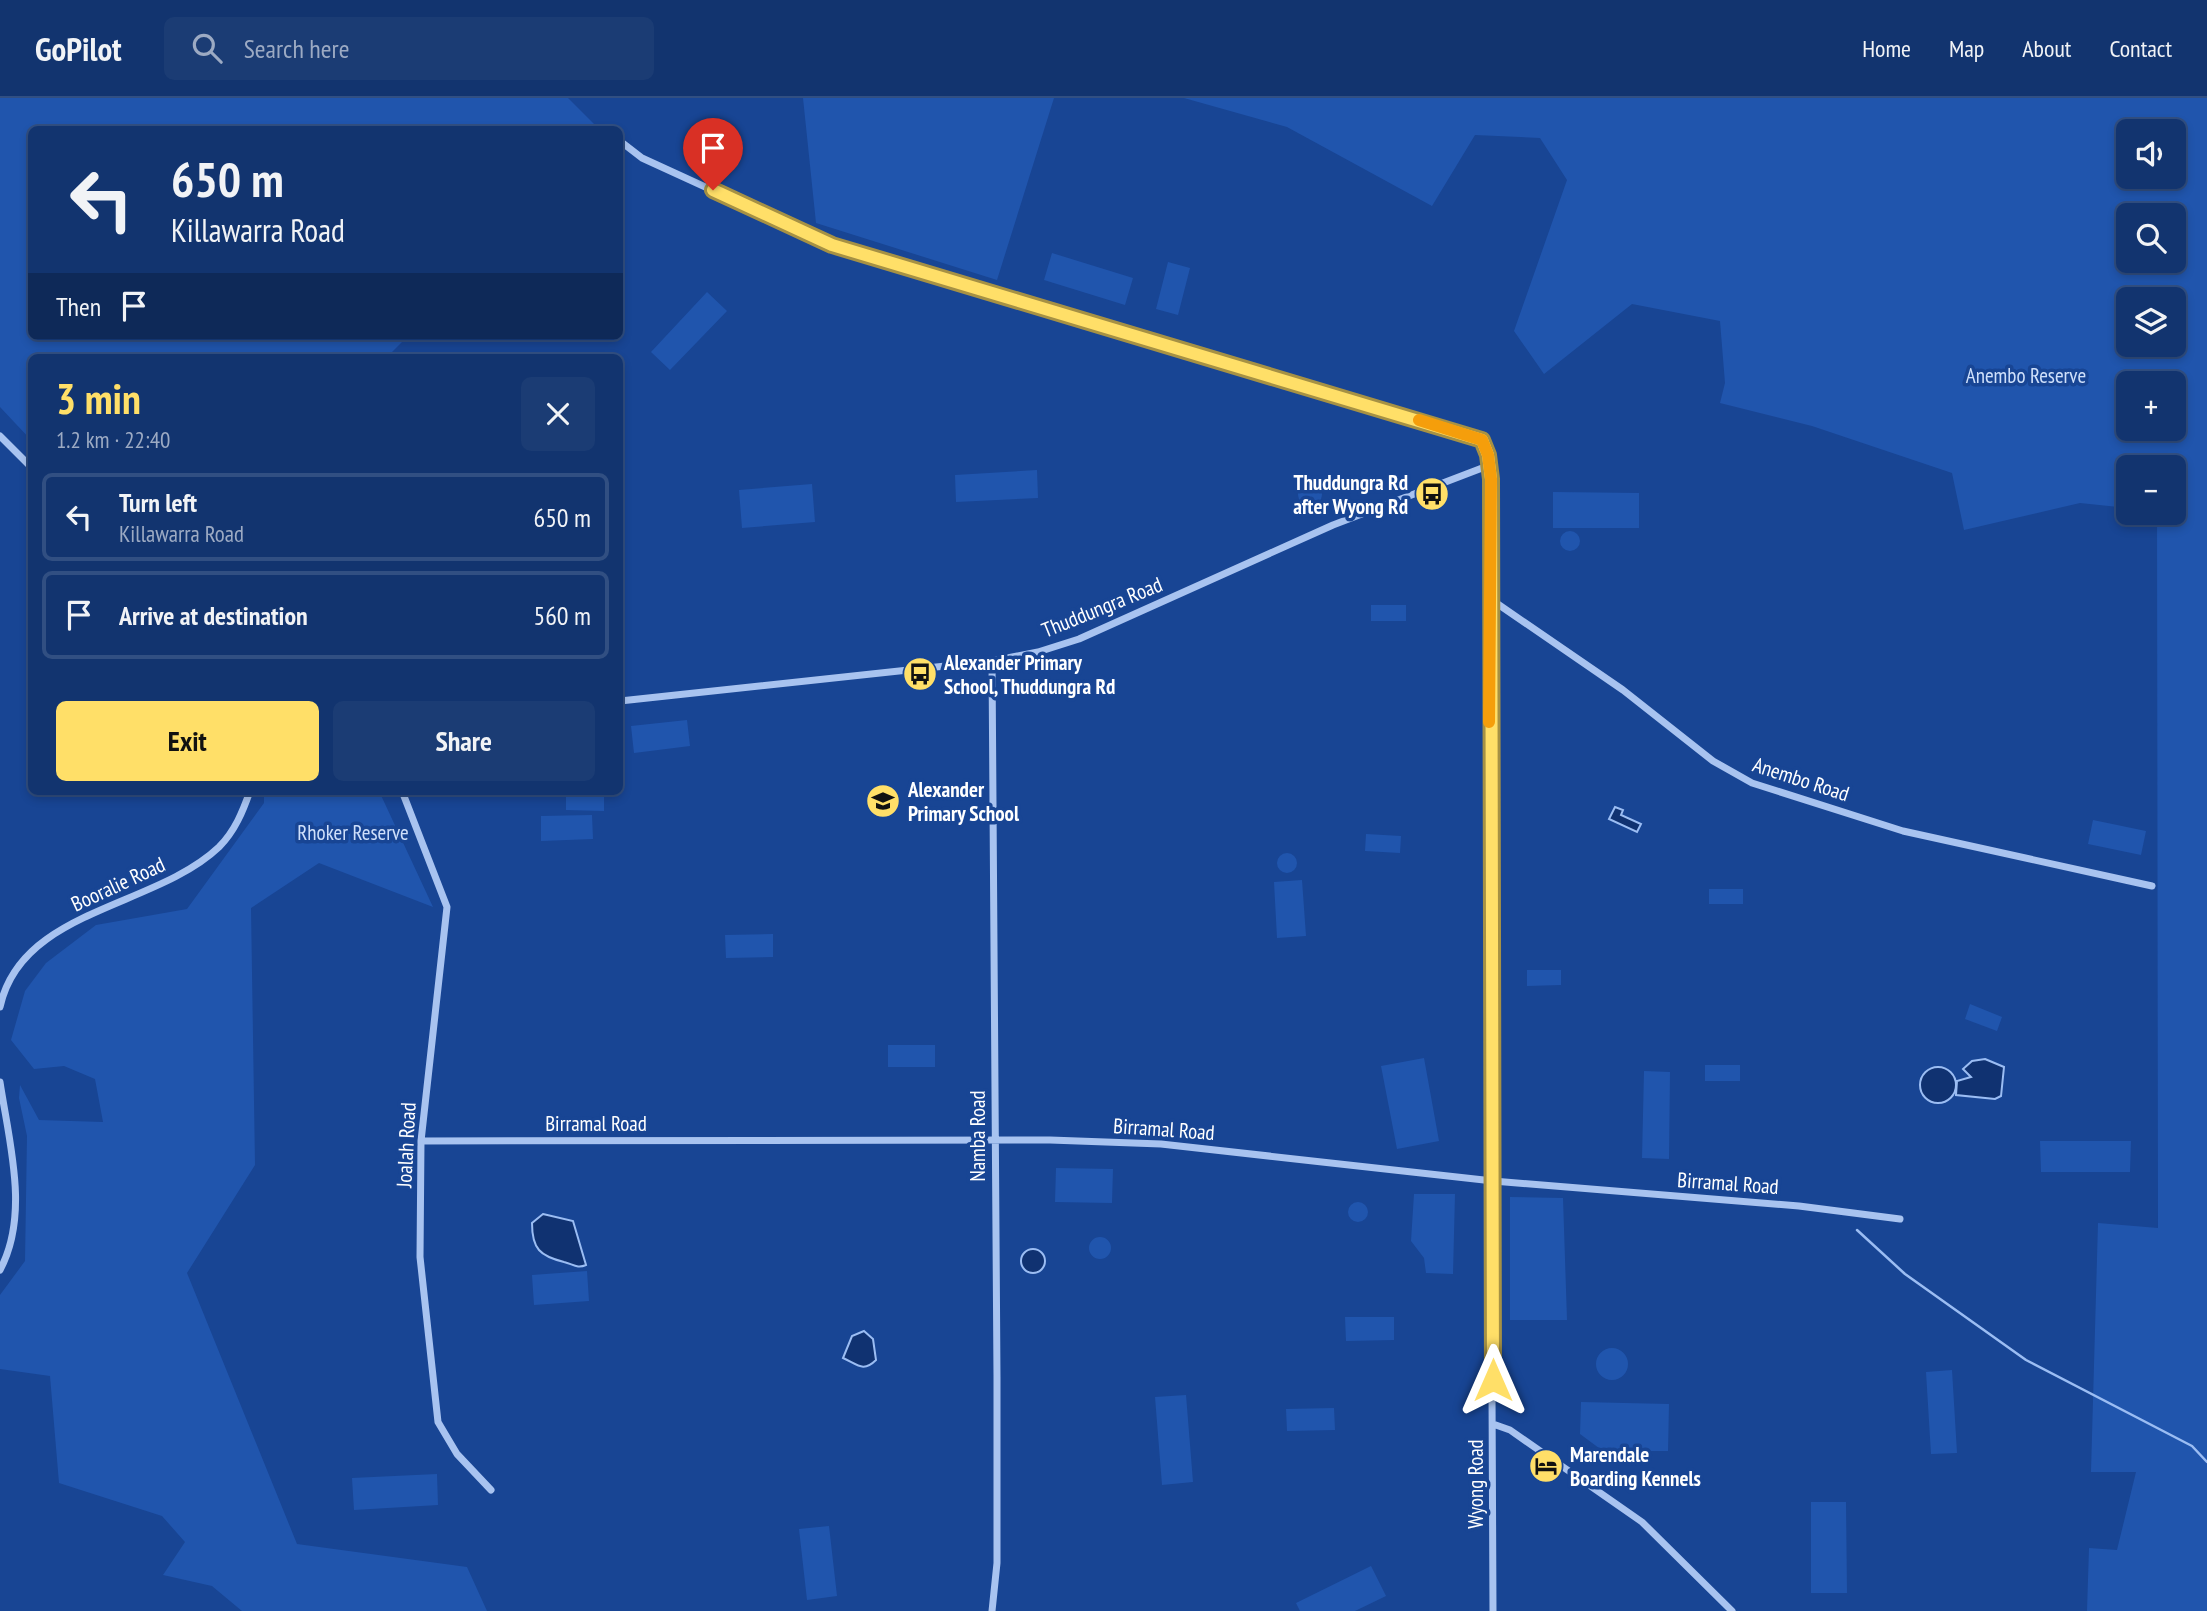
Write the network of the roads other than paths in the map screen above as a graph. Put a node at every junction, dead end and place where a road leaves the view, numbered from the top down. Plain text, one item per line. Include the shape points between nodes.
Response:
1 (623, 143) edge
2 (0, 436) edge
3 (28, 464) edge
4 (1490, 465) junction
5 (1489, 598) junction
6 (992, 660) junction
7 (623, 701) edge
8 (248, 795) edge
9 (404, 795) edge
10 (2152, 886) dead end
11 (0, 1007) edge
12 (0, 1082) edge
13 (421, 1141) junction
14 (995, 1141) junction
15 (1493, 1181) junction
16 (1900, 1219) dead end
17 (0, 1270) edge
18 (1493, 1424) junction
19 (491, 1490) dead end
20 (992, 1611) edge
21 (1493, 1611) edge
22 (1732, 1611) edge

1 - 4 street, Wyong Road via 642,158 832,245 1478,438 1486,446
2 - 3 street
4 - 5 street, Wyong Road
4 - 6 street, Thuddungra Road via 1333,525 1079,639
5 - 10 street, Anembo Road via 1623,690 1713,761 1752,783 1903,831
5 - 15 street, Wyong Road
6 - 7 street, Thuddungra Road
6 - 14 street, Namba Road
8 - 11 street, Booralie Road via 230,832 202,861 37,946 11,976
9 - 13 street, Joalah Road via 447,907
12 - 17 street via 15,1189 12,1235
13 - 14 street, Birramal Road
13 - 19 street, Joalah Road via 420,1257 438,1422 457,1454
14 - 15 street, Birramal Road via 1161,1144
14 - 20 street, Namba Road via 997,1549
15 - 16 street, Birramal Road
15 - 18 street, Wyong Road
18 - 21 street, Wyong Road
18 - 22 street via 1510,1430 1642,1522

